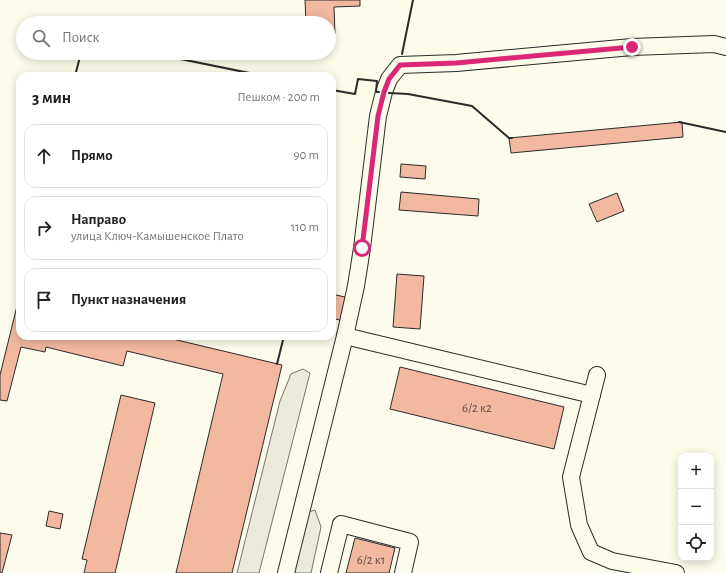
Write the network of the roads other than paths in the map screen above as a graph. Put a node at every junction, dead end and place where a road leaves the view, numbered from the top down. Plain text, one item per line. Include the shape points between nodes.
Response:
1 (726, 47) edge
2 (345, 336) junction
3 (597, 375) dead end
4 (592, 395) junction
5 (286, 573) edge
6 (329, 573) edge
7 (403, 573) edge
8 (676, 573) edge

1 - 2 street via 714,44 632,47 456,63 400,65 389,79 378,116 362,248
2 - 4 street
2 - 5 street
3 - 4 street
4 - 8 street via 571,477 579,525 591,552 612,561
6 - 7 street via 341,524 410,542

